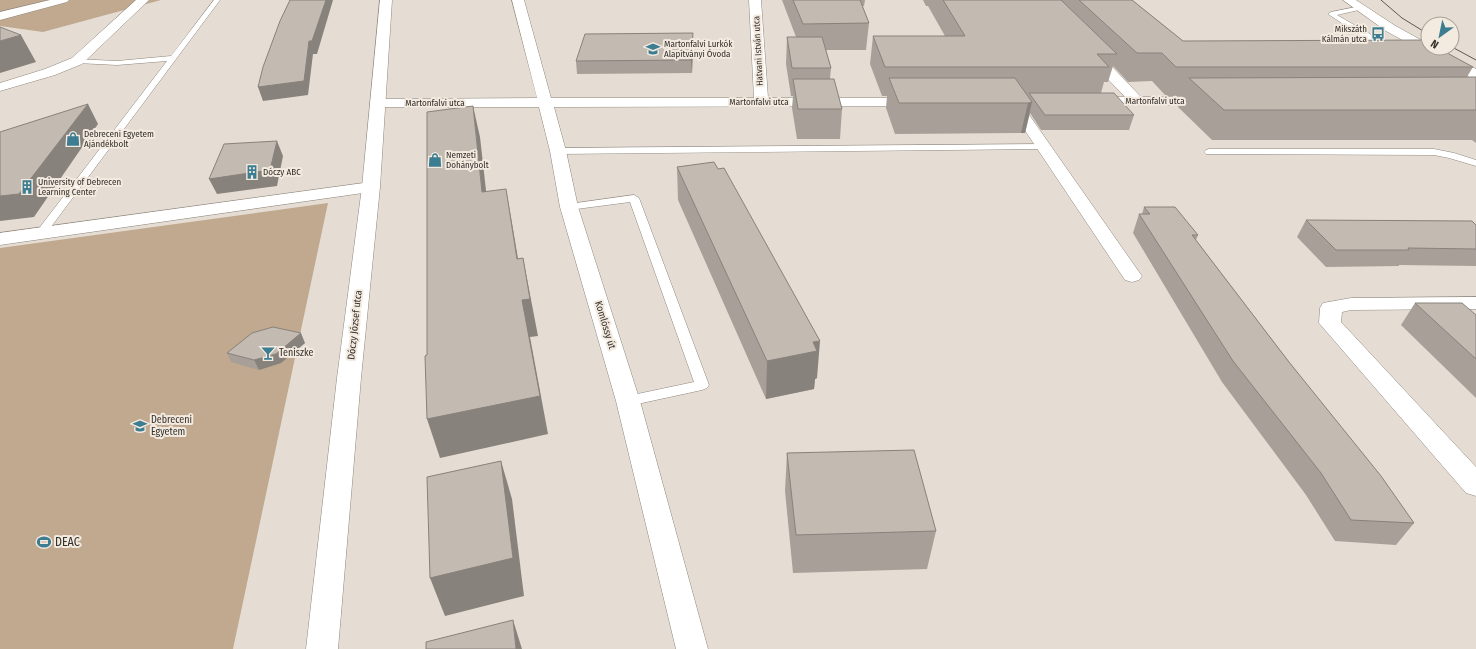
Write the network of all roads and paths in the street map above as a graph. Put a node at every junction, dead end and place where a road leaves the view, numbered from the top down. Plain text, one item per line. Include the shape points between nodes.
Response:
1 (63, 0) edge
2 (217, 0) edge
3 (386, 0) edge
4 (518, 0) edge
5 (755, 0) edge
6 (1349, 0) edge
7 (138, 1) edge
8 (1361, 8) junction
9 (0, 16) edge
10 (1372, 39) edge
11 (1082, 45) edge
12 (173, 58) junction
13 (77, 61) junction
14 (1476, 75) edge
15 (0, 87) edge
16 (1137, 101) junction
17 (1224, 101) edge
18 (545, 102) junction
19 (761, 102) junction
20 (934, 102) edge
21 (1013, 102) edge
22 (1075, 102) edge
23 (377, 103) junction
24 (1044, 147) junction
25 (558, 151) junction
26 (1209, 152) dead end
27 (1476, 162) edge
28 (371, 187) junction
29 (569, 207) junction
30 (42, 233) junction
31 (0, 239) edge
32 (1132, 276) dead end
33 (1476, 303) edge
34 (628, 401) junction
35 (1476, 485) edge
36 (322, 649) edge
37 (692, 649) edge

1 - 9 street
2 - 12 lane
3 - 23 street, Dóczy József utca
4 - 18 street, Komlóssy út
5 - 19 street, Hatvani István utca
6 - 8 street
7 - 13 street
8 - 10 lane via 1331,14
8 - 14 street via 1390,28
11 - 16 street
12 - 13 lane via 117,63
12 - 30 lane
13 - 15 street
16 - 17 street, Martonfalvi utca
16 - 22 street, Martonfalvi utca
18 - 19 street, Martonfalvi utca
18 - 23 street, Martonfalvi utca
18 - 25 street, Komlóssy út
19 - 20 street, Martonfalvi utca
21 - 24 street
23 - 28 street, Dóczy József utca
24 - 25 lane
24 - 32 street
25 - 29 street, Komlóssy út
26 - 27 lane via 1434,152
28 - 30 street
28 - 36 street, Dóczy József utca
29 - 34 street, Komlóssy út
29 - 34 lane via 634,198 702,386
30 - 31 street
33 - 35 street via 1351,304 1331,308 1330,323
34 - 37 street, Komlóssy út

